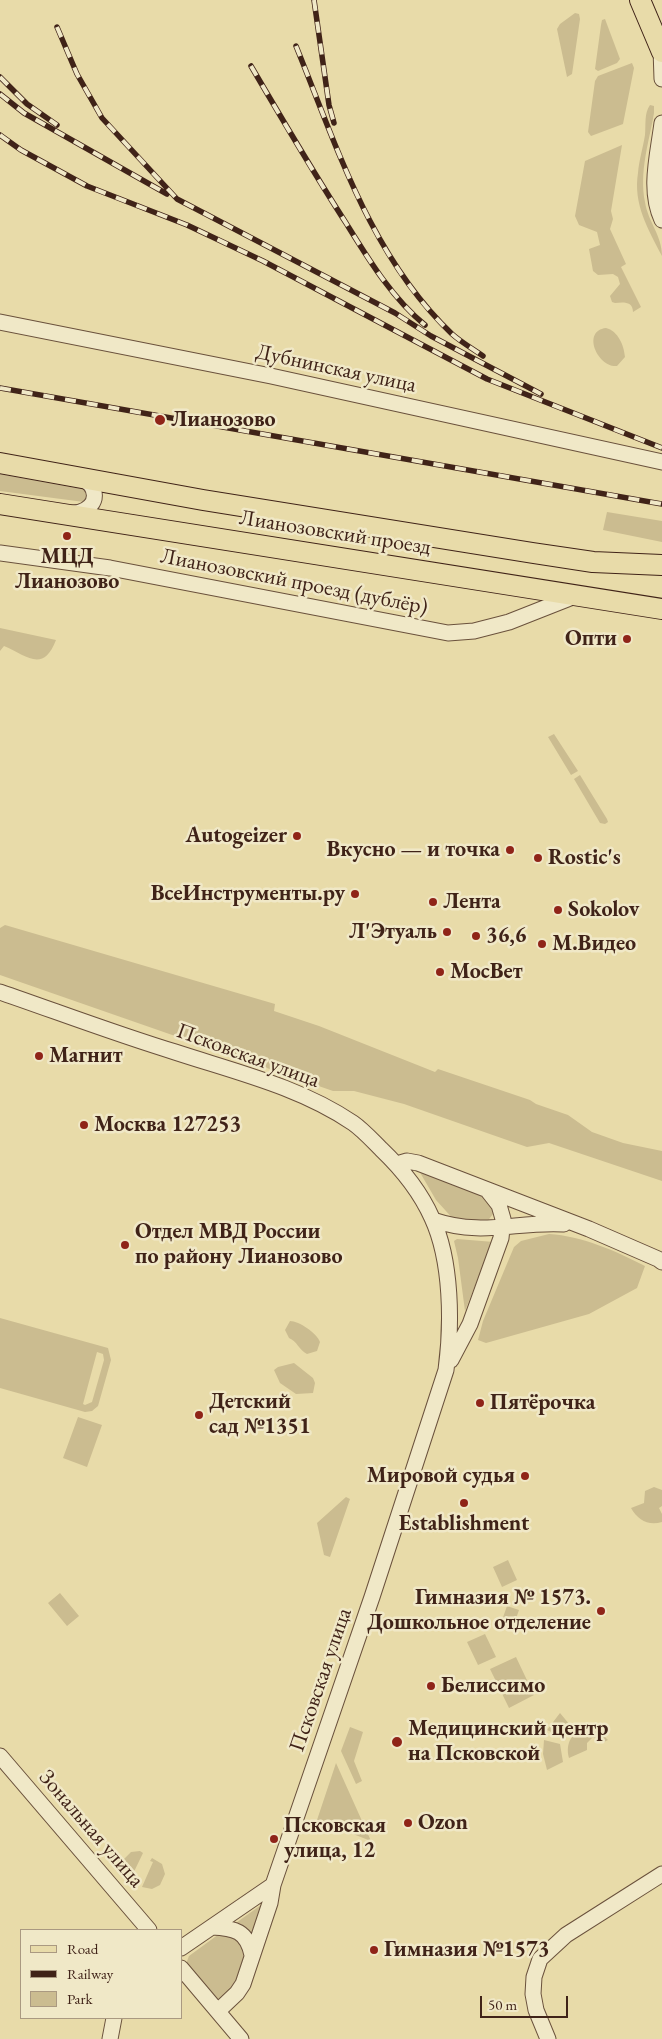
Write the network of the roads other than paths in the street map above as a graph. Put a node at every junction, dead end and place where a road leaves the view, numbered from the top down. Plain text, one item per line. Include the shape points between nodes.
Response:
1 (640, 0) edge
2 (661, 51) edge
3 (662, 79) edge
4 (661, 128) edge
5 (662, 220) edge
6 (0, 322) edge
7 (662, 462) edge
8 (0, 463) edge
9 (81, 478) junction
10 (0, 504) edge
11 (66, 514) junction
12 (0, 553) edge
13 (662, 565) edge
14 (575, 596) junction
15 (662, 598) edge
16 (634, 605) junction
17 (662, 610) edge
18 (0, 992) edge
19 (397, 1164) junction
20 (488, 1191) junction
21 (433, 1220) junction
22 (542, 1224) junction
23 (581, 1226) junction
24 (503, 1228) junction
25 (497, 1253) junction
26 (660, 1260) edge
27 (446, 1370) junction
28 (0, 1756) edge
29 (662, 1874) edge
30 (273, 1885) junction
31 (134, 1924) edge
32 (212, 1927) junction
33 (146, 1929) edge
34 (182, 1947) edge
35 (252, 1955) junction
36 (182, 1969) edge
37 (218, 2011) junction
38 (114, 2019) edge
39 (110, 2039) edge
40 (241, 2039) edge
41 (548, 2039) edge

1 - 2 main road
2 - 3 street
4 - 5 street via 654,187
6 - 7 street, Дубнинская улица via 270,376
8 - 9 main road, Лианозовский проезд
9 - 11 street via 92,486 94,499 81,512
9 - 13 main road, Лианозовский проезд via 593,562
10 - 11 main road, Лианозовский проезд
11 - 14 main road, Лианозовский проезд
12 - 14 street, Лианозовский проезд (дублёр) via 110,568 448,633 474,632 509,622
14 - 16 main road, Лианозовский проезд
15 - 16 street
16 - 17 main road, Лианозовский проезд
18 - 19 street, Псковская улица via 172,1052 270,1082 314,1101 355,1124
19 - 20 street via 406,1161 418,1163
19 - 21 street, Псковская улица
20 - 23 street
20 - 24 street via 499,1205
21 - 24 street via 453,1227
21 - 27 street, Псковская улица via 442,1249 450,1307
22 - 23 street
22 - 24 street
22 - 25 street via 520,1233
23 - 26 street
24 - 25 street
25 - 27 street via 470,1324
27 - 30 street, Псковская улица
28 - 31 street, Зональная улица
29 - 41 street via 566,1935 540,1959 533,1994
30 - 32 street
30 - 35 street, Псковская улица via 270,1904
31 - 33 street, Зональная улица
32 - 34 street
32 - 35 street via 230,1928 243,1934 250,1943
35 - 37 street, Псковская улица via 237,1993
36 - 37 street
37 - 40 street
38 - 39 street

